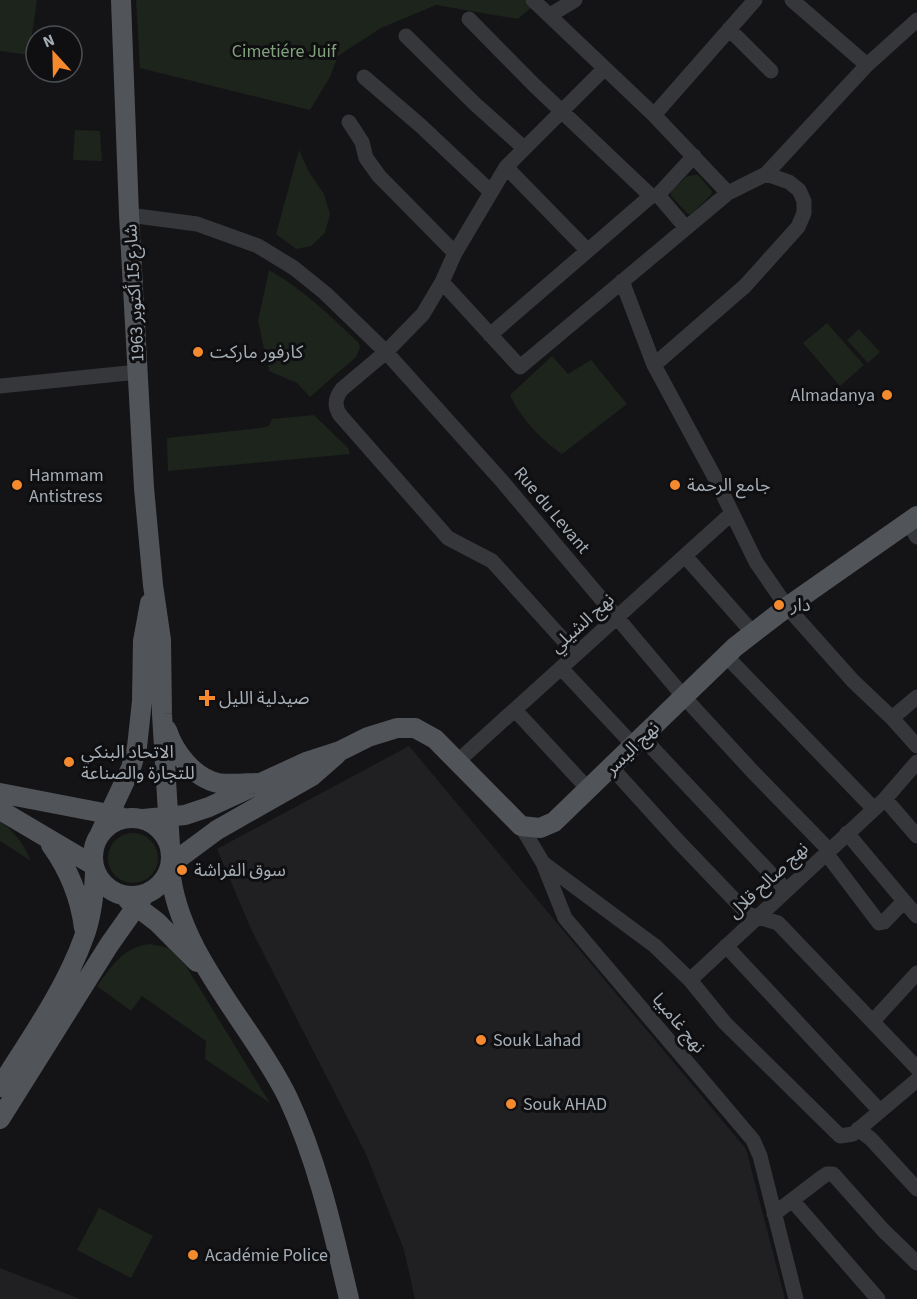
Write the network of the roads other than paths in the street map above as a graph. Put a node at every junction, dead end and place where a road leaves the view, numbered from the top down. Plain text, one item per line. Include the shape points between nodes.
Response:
1 (121, 0) edge
2 (533, 0) edge
3 (574, 0) edge
4 (755, 0) edge
5 (792, 0) edge
6 (550, 15) junction
7 (469, 19) dead end
8 (917, 20) edge
9 (729, 29) junction
10 (406, 36) dead end
11 (867, 65) junction
12 (604, 69) junction
13 (771, 71) dead end
14 (364, 77) dead end
15 (562, 112) junction
16 (654, 115) junction
17 (349, 122) dead end
18 (524, 148) junction
19 (694, 156) junction
20 (506, 167) junction
21 (766, 174) junction
22 (491, 192) junction
23 (728, 193) junction
24 (655, 196) junction
25 (129, 215) junction
26 (686, 228) junction
27 (588, 250) junction
28 (455, 253) junction
29 (622, 281) junction
30 (442, 282) junction
31 (490, 335) junction
32 (386, 352) junction
33 (654, 365) junction
34 (138, 372) junction
35 (0, 386) edge
36 (731, 514) junction
37 (914, 525) edge
38 (685, 556) junction
39 (153, 585) junction
40 (787, 607) junction
41 (617, 617) junction
42 (753, 633) junction
43 (576, 654) junction
44 (726, 656) junction
45 (561, 668) junction
46 (684, 697) junction
47 (917, 697) edge
48 (514, 710) junction
49 (162, 714) junction
50 (892, 718) junction
51 (638, 742) junction
52 (917, 747) edge
53 (340, 751) junction
54 (458, 761) junction
55 (917, 762) edge
56 (612, 768) junction
57 (265, 782) junction
58 (589, 790) junction
59 (0, 793) edge
60 (879, 804) junction
61 (0, 810) edge
62 (108, 814) junction
63 (168, 818) junction
64 (137, 819) junction
65 (521, 826) junction
66 (847, 834) junction
67 (99, 836) junction
68 (917, 836) edge
69 (48, 840) junction
70 (827, 852) junction
71 (170, 859) junction
72 (543, 862) junction
73 (94, 869) junction
74 (786, 890) junction
75 (141, 900) junction
76 (904, 901) junction
77 (917, 916) edge
78 (756, 918) junction
79 (85, 937) junction
80 (726, 946) junction
81 (917, 973) edge
82 (211, 975) junction
83 (690, 980) junction
84 (873, 1020) junction
85 (917, 1068) edge
86 (917, 1080) edge
87 (0, 1087) edge
88 (880, 1111) junction
89 (0, 1119) edge
90 (858, 1129) junction
91 (917, 1189) edge
92 (792, 1200) junction
93 (774, 1214) junction
94 (917, 1263) edge
95 (349, 1299) edge
96 (796, 1299) edge
97 (878, 1299) edge

1 - 25 main road, شارع 15 أكتوبر 1963
2 - 6 street
3 - 6 street
4 - 9 street
5 - 11 street
6 - 12 street
7 - 15 street
8 - 11 street
9 - 13 street
9 - 16 street
10 - 18 street
11 - 21 street
12 - 15 street
12 - 16 street
14 - 22 street
15 - 18 street
15 - 24 street
16 - 19 street
17 - 28 street via 379,176
18 - 20 street
19 - 23 street
19 - 24 street
20 - 22 street
20 - 27 street
21 - 23 street
21 - 33 street via 799,190 804,213 798,227 745,286
22 - 28 street
23 - 26 street
24 - 26 street
24 - 27 street
25 - 32 street, Rue du Levant via 197,224 258,246 294,268
25 - 34 main road, شارع 15 أكتوبر 1963
26 - 29 street
27 - 31 street
28 - 30 street
29 - 31 street via 520,367
29 - 33 street
30 - 31 street
30 - 32 street via 423,314
32 - 41 street, Rue du Levant
32 - 43 street via 342,389 336,399 337,410 448,538 492,561
33 - 36 street
34 - 35 street
34 - 39 main road, شارع 15 أكتوبر 1963
36 - 38 street, نهج الشيلي
36 - 40 street via 756,562
37 - 40 main road, نهج اليسر
38 - 41 street, نهج الشيلي
38 - 42 street
39 - 49 main road, شارع 15 أكتوبر 1963 via 161,640
39 - 62 main road, شارع 15 أكتوبر 1963 via 143,640 138,747
40 - 42 main road, نهج اليسر
40 - 50 street
41 - 43 street, نهج الشيلي
41 - 46 street, Rue du Levant
42 - 44 main road, نهج اليسر
43 - 45 street, نهج الشيلي
44 - 46 main road, نهج اليسر
44 - 60 street
45 - 48 street, نهج الشيلي
45 - 51 street
46 - 51 main road, نهج اليسر
46 - 70 street, Rue du Levant
47 - 50 street
48 - 54 street, نهج الشيلي
48 - 58 street
49 - 57 main road via 179,753 203,777 217,783
49 - 63 main road, شارع 15 أكتوبر 1963
50 - 52 street
51 - 56 main road, نهج اليسر
51 - 74 street
53 - 54 main road via 368,737 405,727 425,732
53 - 57 main road
53 - 71 main road via 312,776
54 - 65 main road
55 - 60 street, نهج صالح قلال
56 - 58 main road, نهج اليسر
56 - 78 street via 724,890
57 - 63 main road via 209,807
58 - 65 main road, نهج اليسر via 548,827
59 - 62 main road
60 - 66 street, نهج صالح قلال
60 - 68 street
61 - 69 main road
62 - 64 main road
62 - 67 main road, شارع 15 أكتوبر 1963
63 - 64 main road
63 - 71 main road, شارع 15 أكتوبر 1963
64 - 67 main road via 112,823
64 - 71 main road via 155,825 164,834
65 - 72 street
66 - 70 street, نهج صالح قلال
66 - 76 street
67 - 73 main road via 92,855
69 - 73 main road
69 - 79 main road via 74,885
70 - 74 street, نهج صالح قلال
70 - 76 street, Rue du Levant via 879,922 884,922
71 - 75 main road via 161,884
71 - 82 main road, شارع 15 أكتوبر 1963 via 178,912
72 - 83 street via 655,946
72 - 93 street, نهج غامبيا via 565,918 753,1140
73 - 75 main road via 110,890
73 - 79 main road via 93,902
74 - 78 street, نهج صالح قلال
75 - 82 main road via 157,922
75 - 89 main road
76 - 77 street
78 - 80 street, نهج صالح قلال
78 - 84 street via 778,923
79 - 87 main road via 50,1006
80 - 83 street, نهج صالح قلال
80 - 88 street
81 - 84 street
82 - 95 main road via 287,1096 320,1183
83 - 90 street via 725,1023 840,1136
84 - 85 street
86 - 88 street
88 - 90 street
90 - 91 street
92 - 93 street
92 - 94 street via 827,1174 833,1174
92 - 97 street
93 - 96 street, نهج غامبيا

